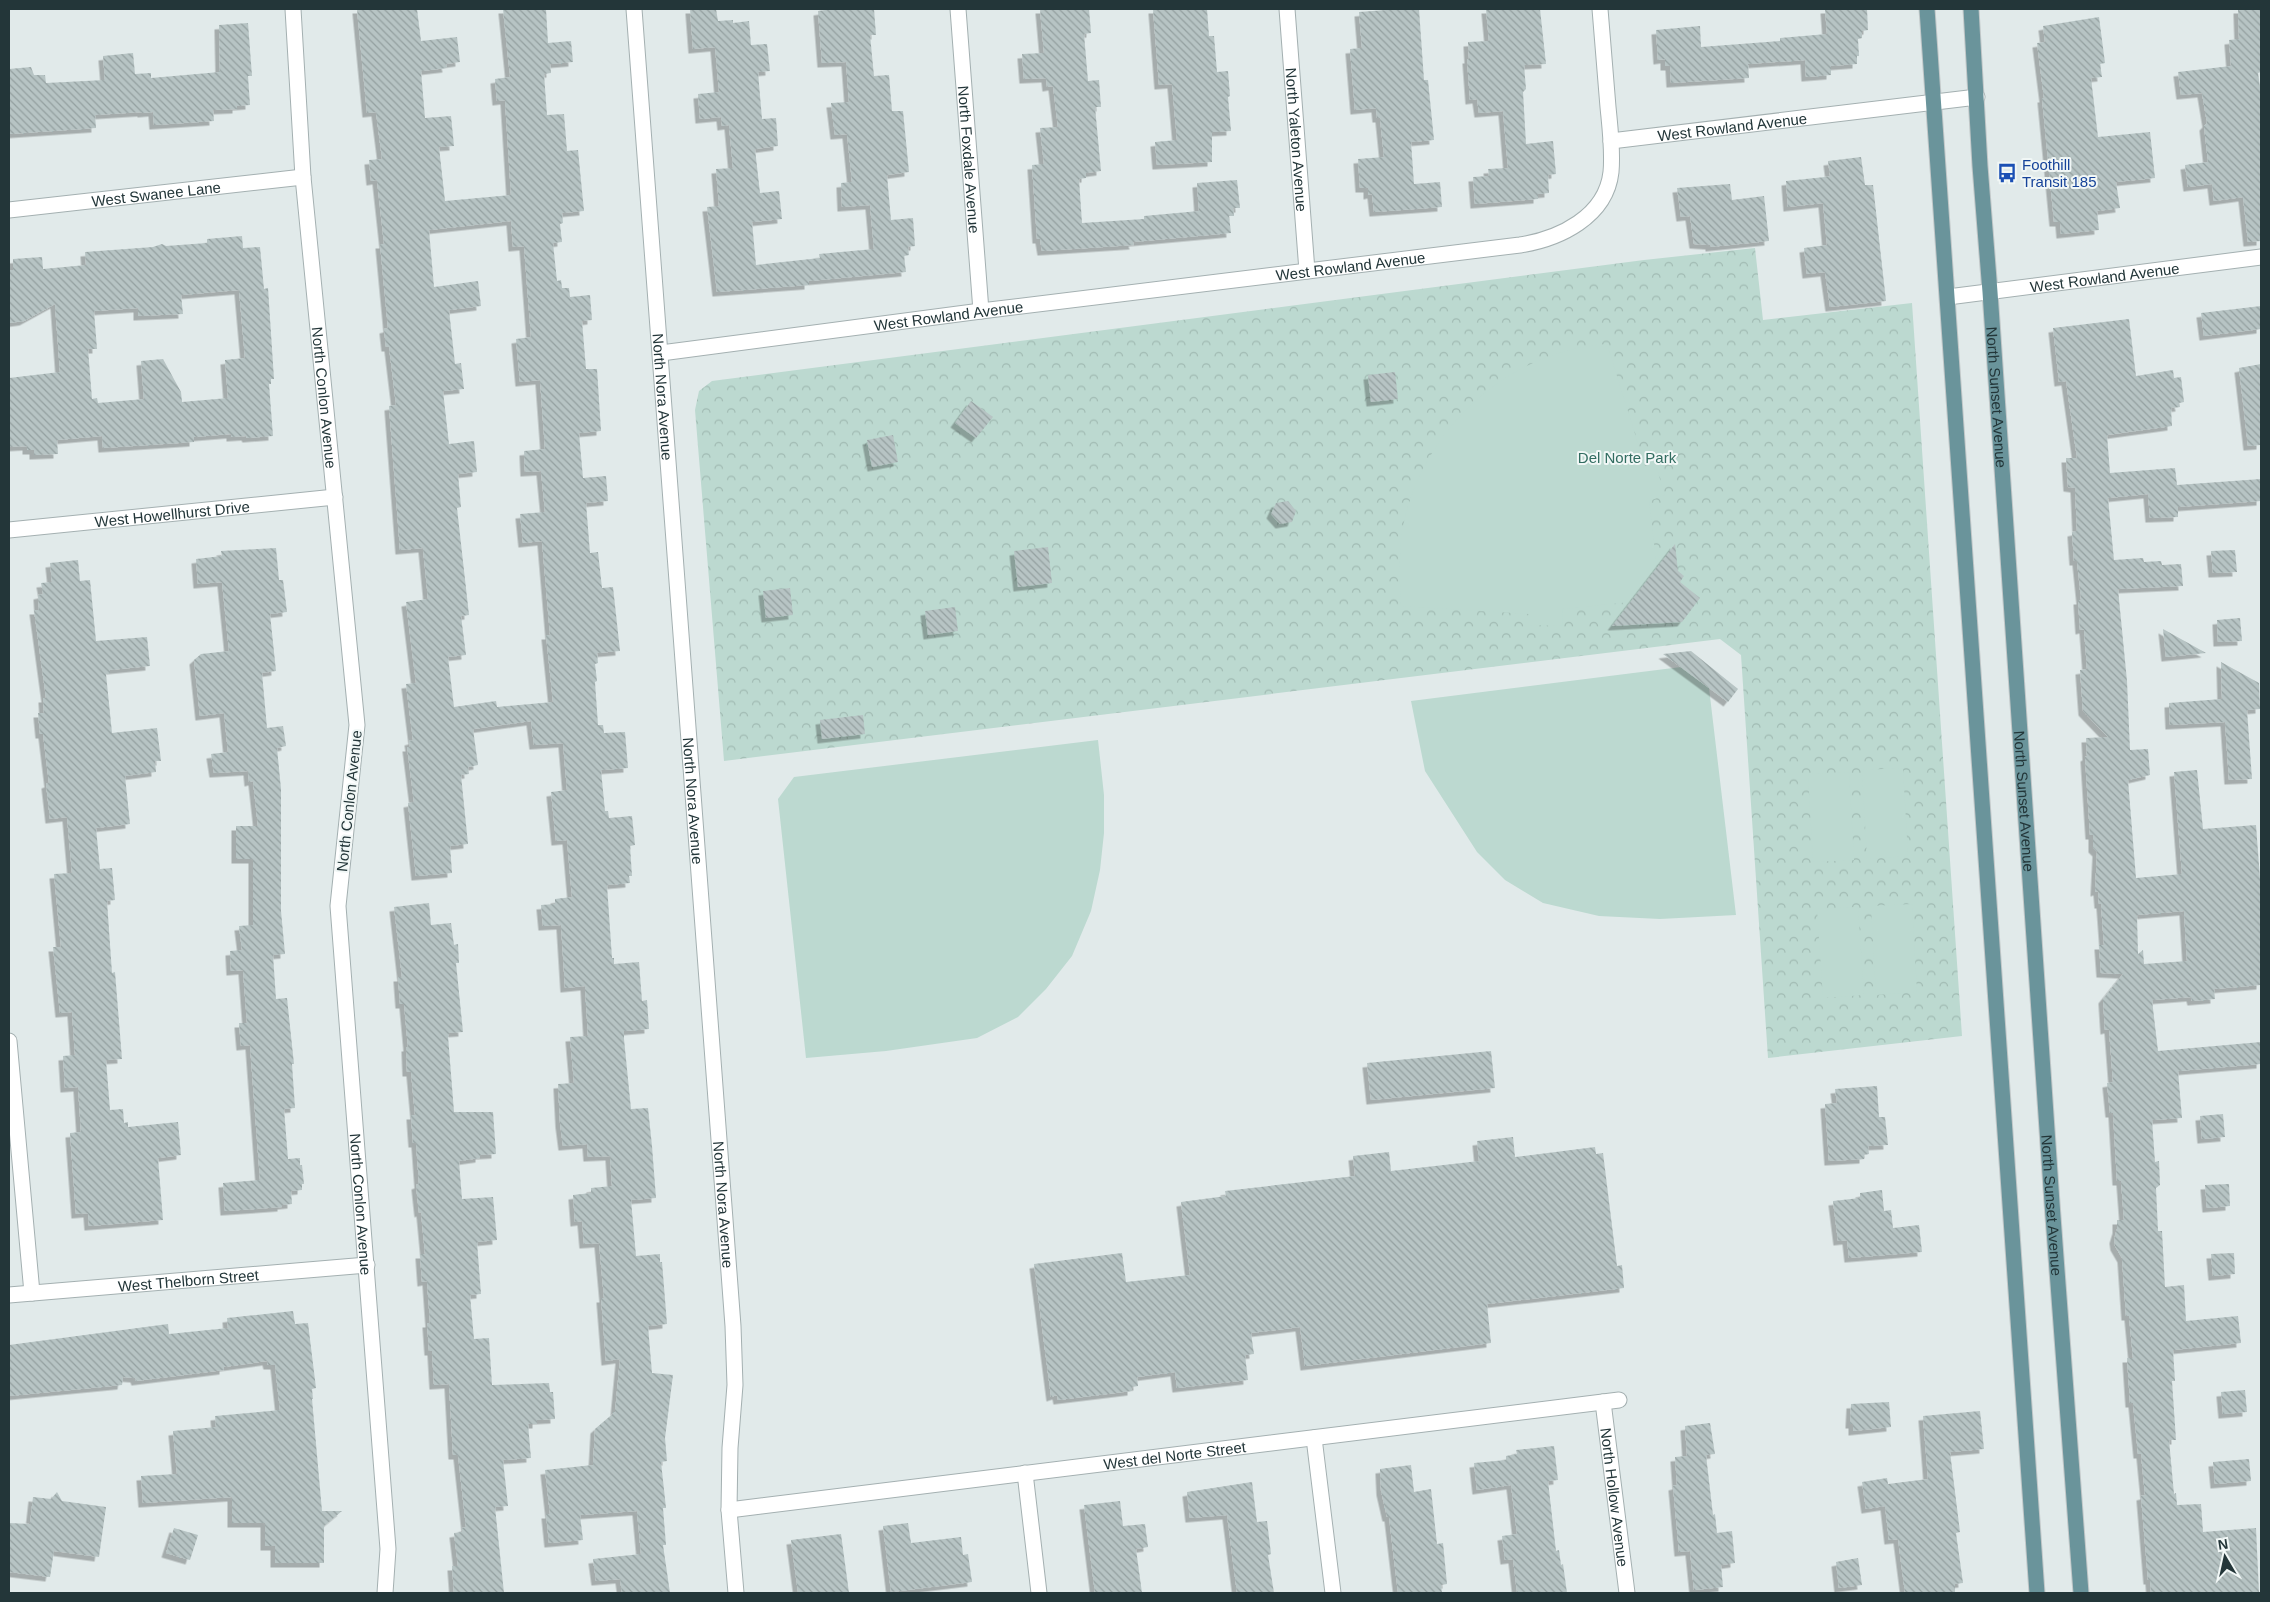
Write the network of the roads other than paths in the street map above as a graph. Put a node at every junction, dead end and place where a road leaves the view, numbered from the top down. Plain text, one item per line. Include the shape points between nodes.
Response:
1 (293, 9) edge
2 (634, 9) edge
3 (958, 9) edge
4 (1287, 9) edge
5 (1600, 9) edge
6 (1927, 9) edge
7 (1971, 9) edge
8 (1977, 97) junction
9 (1933, 101) junction
10 (1611, 141) junction
11 (303, 177) junction
12 (9, 210) edge
13 (2261, 257) edge
14 (1307, 271) junction
15 (1990, 292) junction
16 (1948, 297) junction
17 (981, 311) junction
18 (661, 353) junction
19 (335, 497) junction
20 (9, 530) edge
21 (9, 1041) edge
22 (367, 1264) junction
23 (32, 1293) junction
24 (9, 1295) edge
25 (1619, 1400) dead end
26 (1603, 1402) junction
27 (1314, 1438) junction
28 (1025, 1473) junction
29 (729, 1510) junction
30 (385, 1593) edge
31 (736, 1593) edge
32 (1039, 1593) edge
33 (1333, 1593) edge
34 (1627, 1593) edge
35 (2037, 1593) edge
36 (2081, 1593) edge

1 - 11 street, North Conlon Avenue
2 - 18 street, North Nora Avenue
3 - 17 street, North Foxdale Avenue
4 - 14 street, North Yaleton Avenue
5 - 10 street
6 - 9 main road
7 - 8 main road, North Sunset Avenue
8 - 9 street, West Rowland Avenue
8 - 15 main road, North Sunset Avenue
9 - 10 street, West Rowland Avenue
9 - 16 main road
10 - 14 street, West Rowland Avenue via 1611,173 1603,195 1580,222 1552,238 1520,245
11 - 12 street, West Swanee Lane
11 - 19 street, North Conlon Avenue
13 - 15 street, West Rowland Avenue
14 - 17 street, West Rowland Avenue
15 - 16 street, West Rowland Avenue
15 - 36 main road, North Sunset Avenue
16 - 35 main road
17 - 18 street, West Rowland Avenue
18 - 29 street, North Nora Avenue via 733,1326 735,1385 729,1455
19 - 20 street, West Howellhurst Drive
19 - 22 street, North Conlon Avenue via 357,725 338,906
21 - 23 street
22 - 23 street, West Thelborn Street
22 - 30 street, North Conlon Avenue via 388,1549
23 - 24 street, West Thelborn Street
25 - 26 street, West del Norte Street
26 - 27 street, West del Norte Street
26 - 34 street, North Hollow Avenue
27 - 28 street, West del Norte Street
27 - 33 street
28 - 29 street, West del Norte Street
28 - 32 street
29 - 31 street, North Nora Avenue

